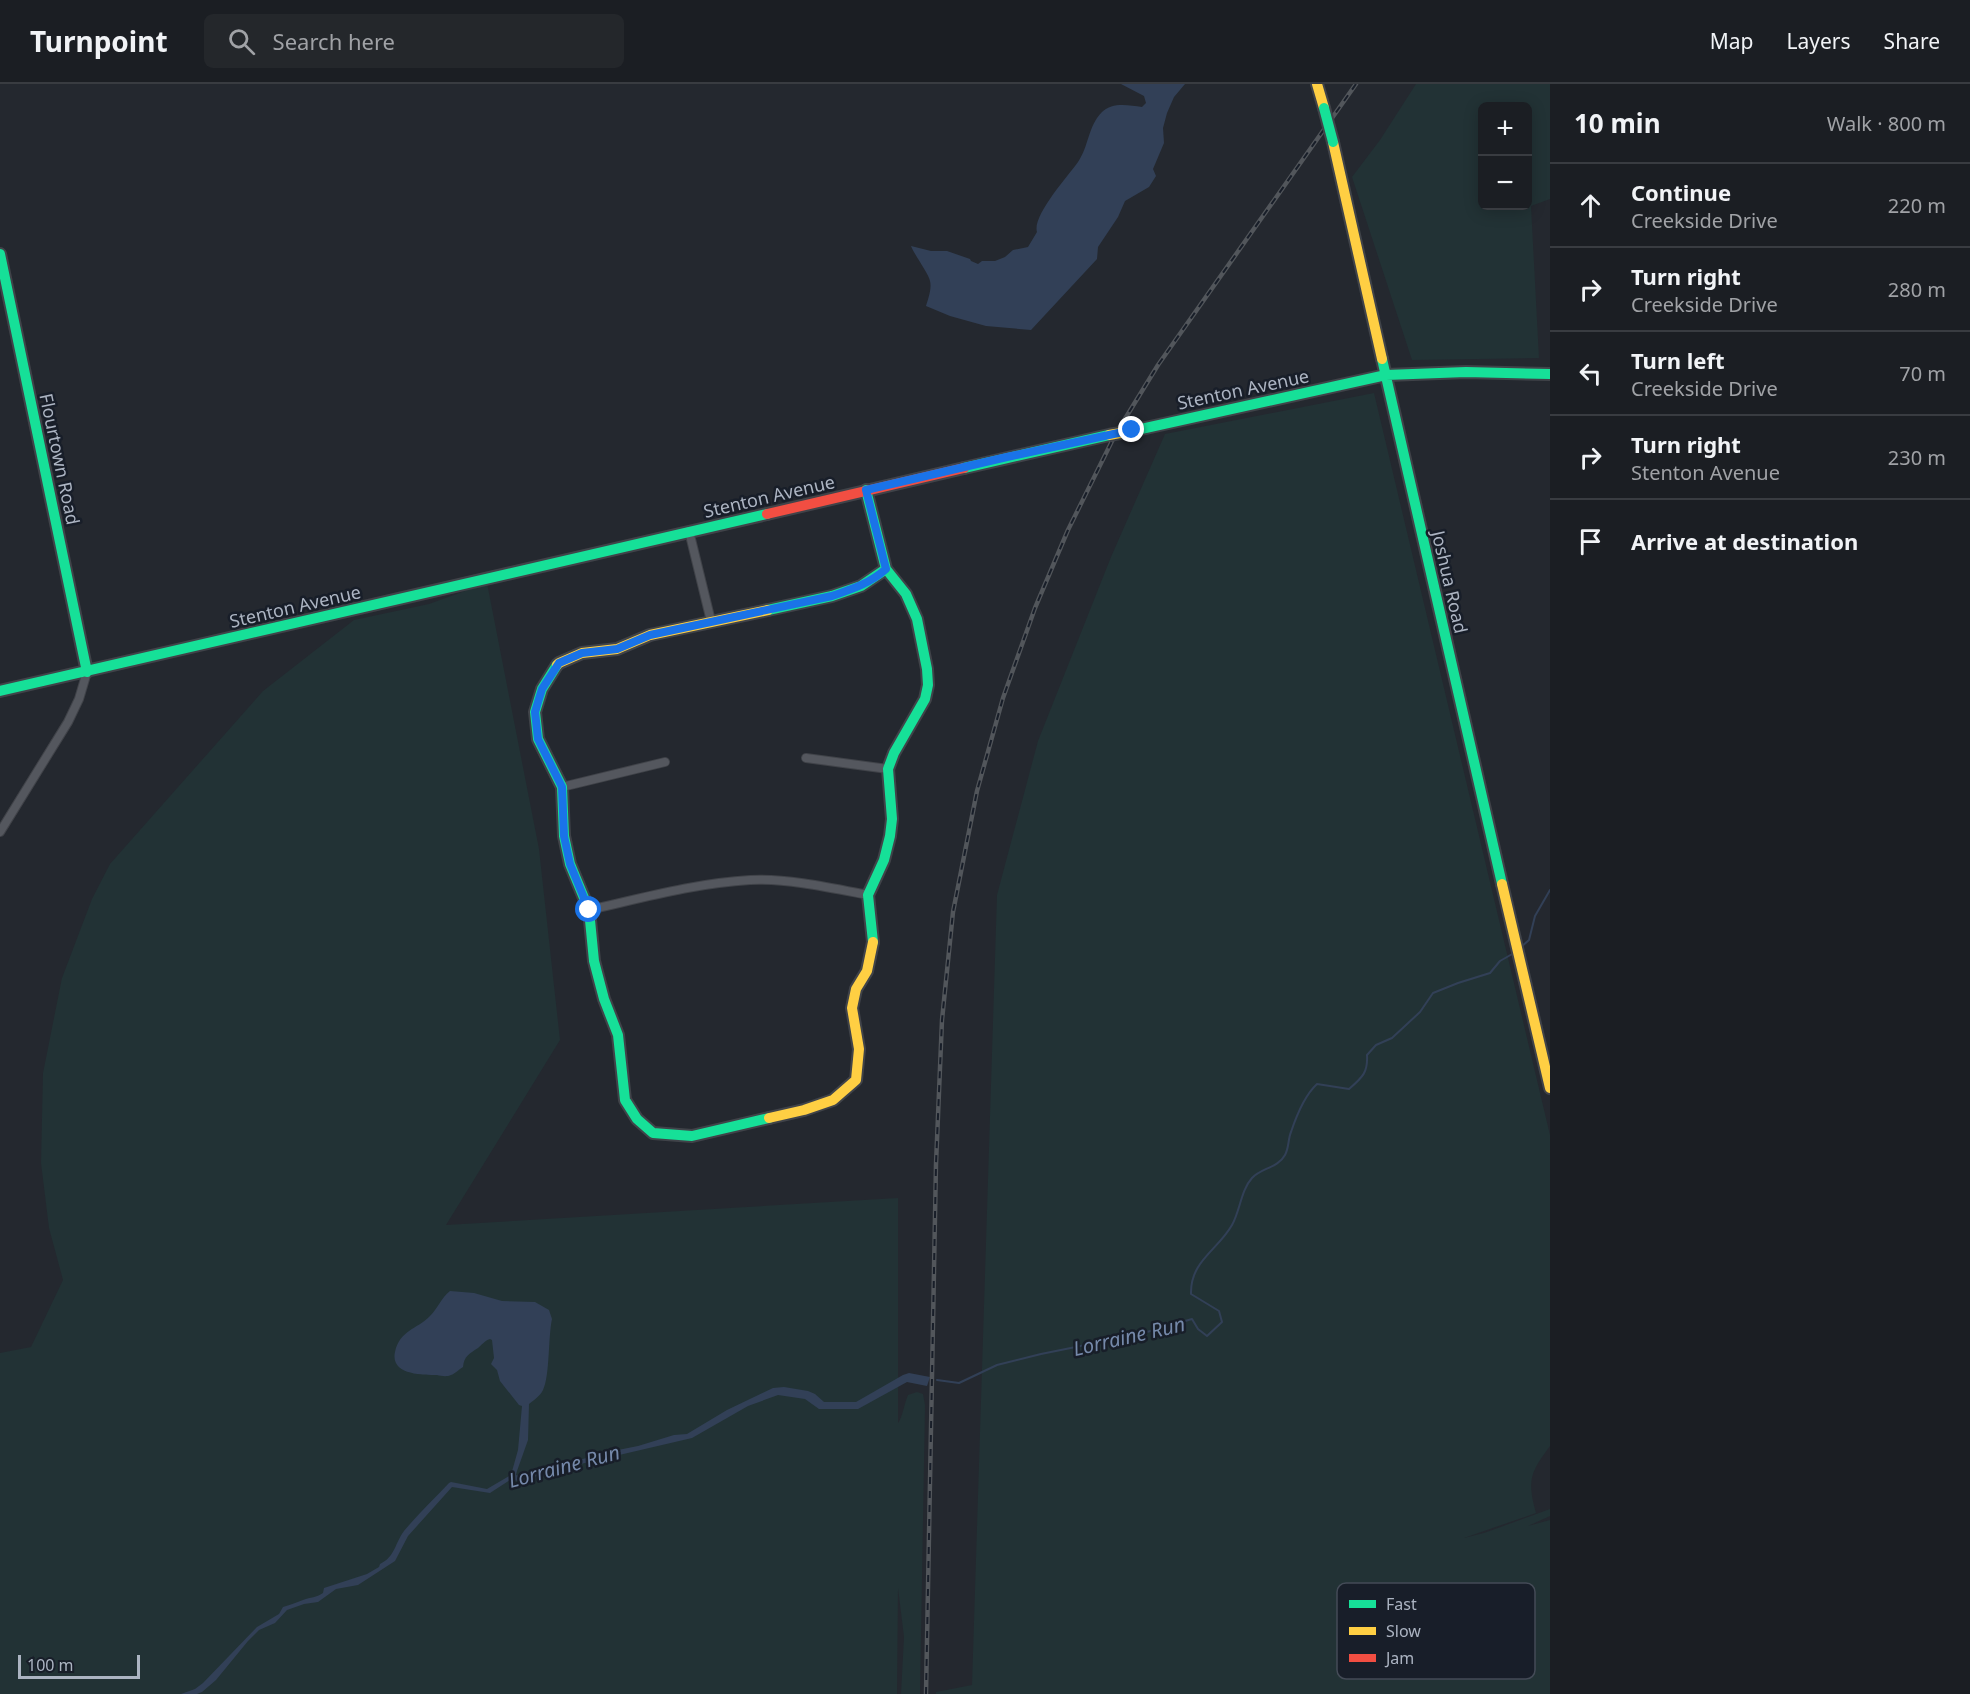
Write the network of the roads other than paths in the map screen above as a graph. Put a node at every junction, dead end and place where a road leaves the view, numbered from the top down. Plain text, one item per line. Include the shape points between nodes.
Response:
1 (1317, 84) edge
2 (0, 254) edge
3 (1550, 374) edge
4 (1386, 375) junction
5 (866, 490) junction
6 (689, 531) junction
7 (886, 569) junction
8 (711, 621) junction
9 (87, 672) junction
10 (0, 691) edge
11 (806, 758) dead end
12 (665, 762) dead end
13 (888, 769) junction
14 (562, 787) junction
15 (0, 832) edge
16 (868, 894) junction
17 (589, 910) junction
18 (1550, 1088) edge

1 - 4 main road, Joshua Road, bridge
2 - 9 main road, Flourtown Road
3 - 4 main road, Stenton Avenue
4 - 5 main road, Stenton Avenue, bridge
4 - 18 main road, Joshua Road
5 - 6 main road, Stenton Avenue
5 - 7 main road
6 - 8 street
6 - 9 main road, Stenton Avenue
7 - 8 main road via 861,586 832,596
7 - 13 main road via 906,594 917,619 928,685 925,699
8 - 14 main road via 650,635 617,649 582,653 559,663 542,689 535,712 538,739
9 - 10 main road, Stenton Avenue
9 - 15 street via 68,722
11 - 13 street
12 - 14 street
13 - 16 main road via 890,836
14 - 17 main road via 570,864
16 - 17 street via 753,880 706,884
16 - 17 main road via 873,941 867,971 856,989 852,1008 859,1049 856,1080 833,1100 804,1110 692,1136 652,1132 625,1100 618,1035 594,961

